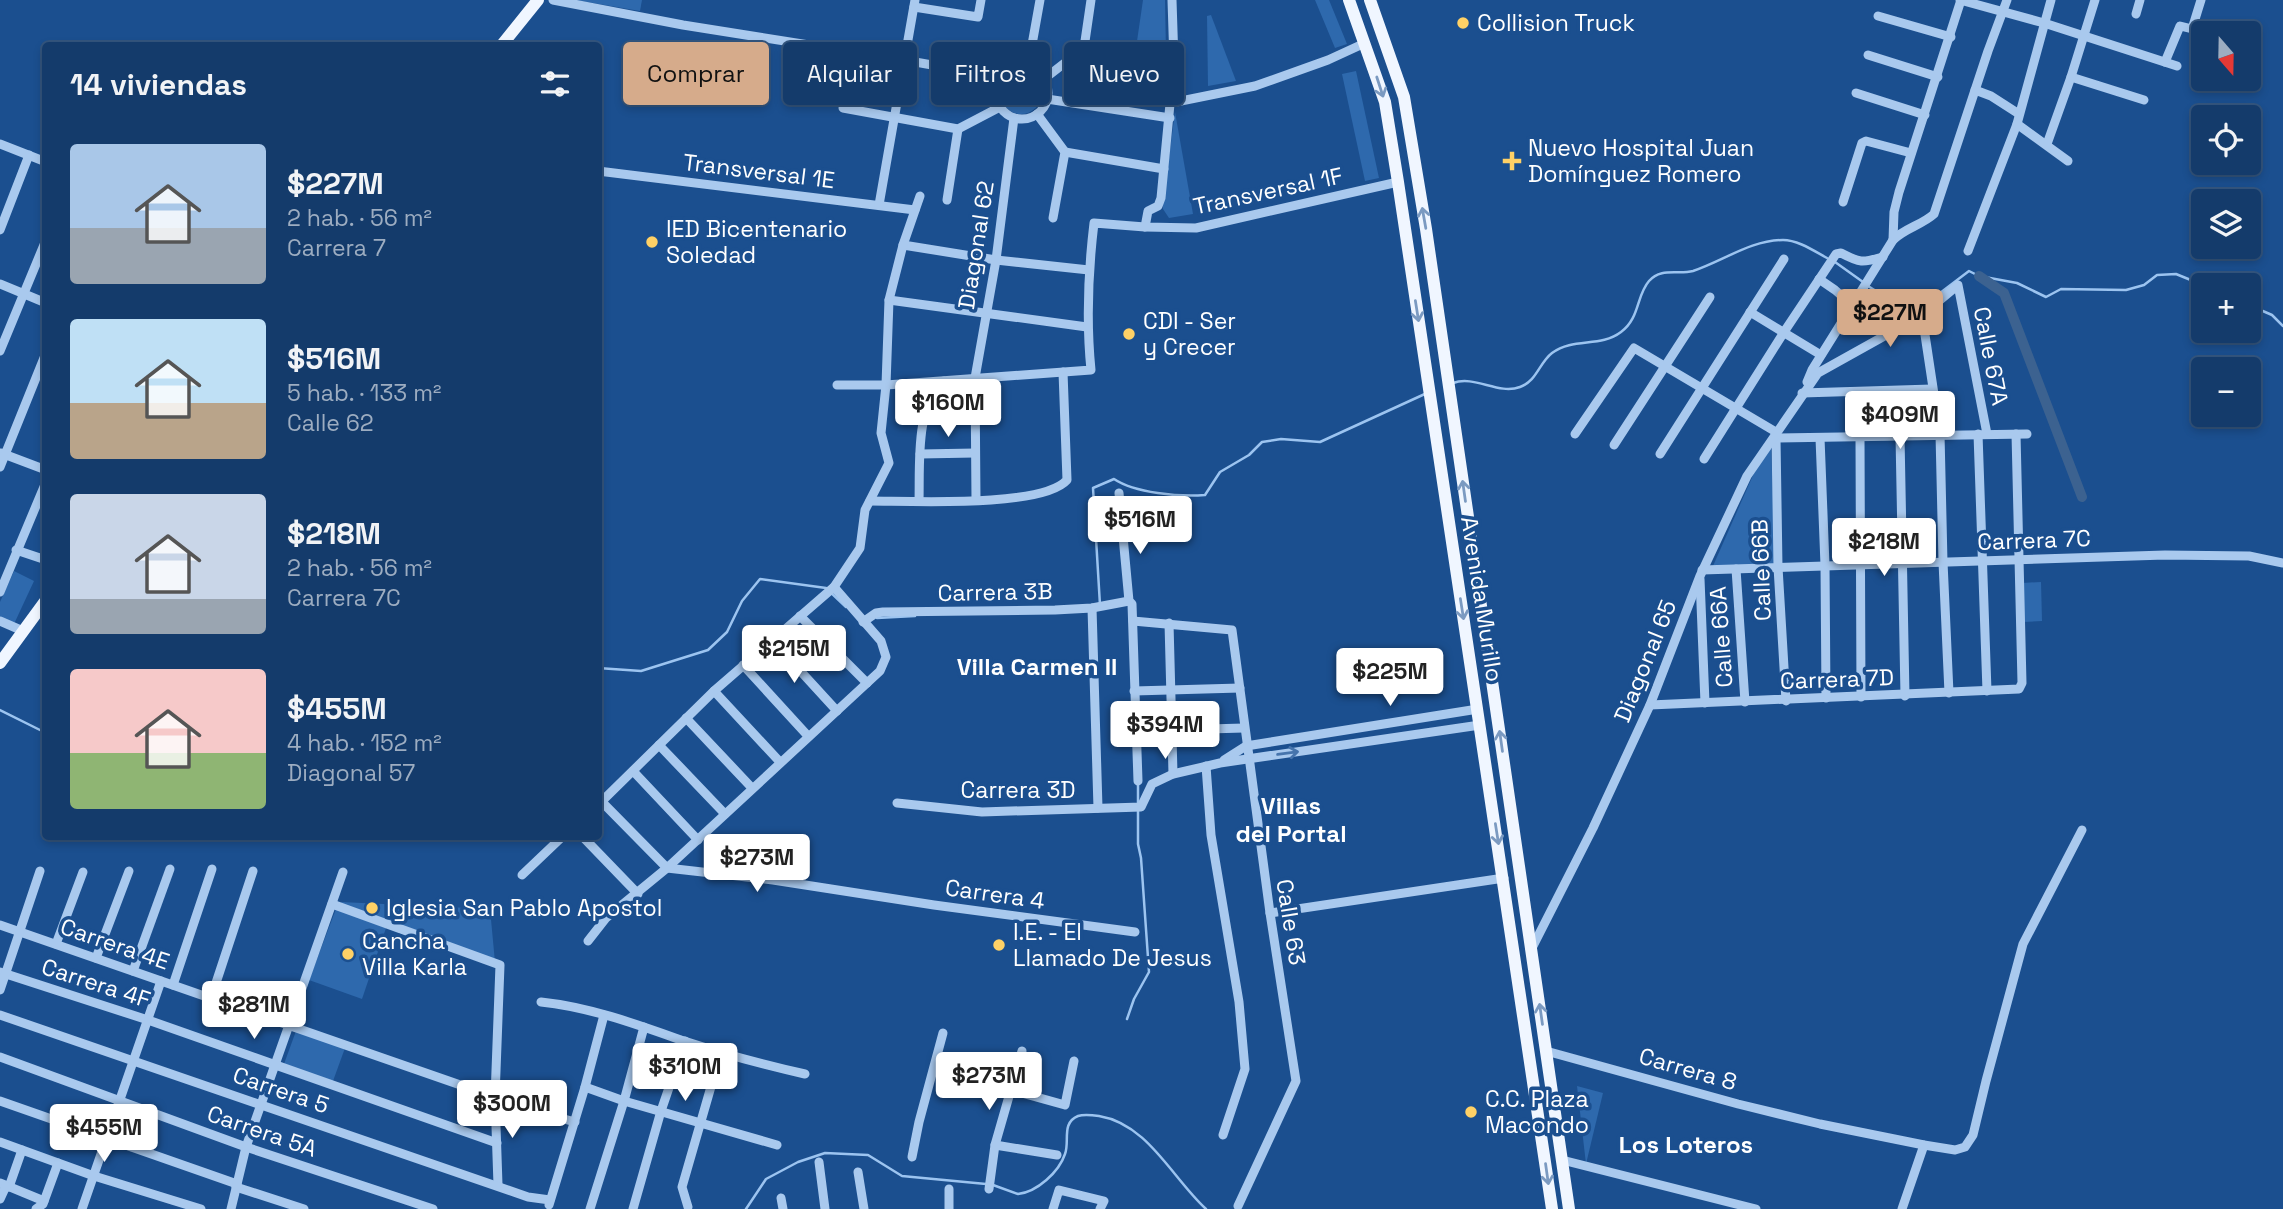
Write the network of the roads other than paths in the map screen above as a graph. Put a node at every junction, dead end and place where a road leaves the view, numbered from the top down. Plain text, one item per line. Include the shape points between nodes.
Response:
1 (538, 0) edge
2 (552, 0) edge
3 (981, 0) edge
4 (1040, 0) edge
5 (1091, 0) edge
6 (1172, 0) edge
7 (1349, 0) edge
8 (1370, 0) edge
9 (1961, 0) edge
10 (2007, 0) edge
11 (2051, 0) edge
12 (2095, 0) edge
13 (2140, 0) edge
14 (2201, 0) edge
15 (914, 3) edge
16 (2003, 12) junction
17 (2136, 14) dead end
18 (1878, 16) dead end
19 (2194, 21) edge
20 (2044, 23) junction
21 (2191, 29) edge
22 (2083, 36) junction
23 (1951, 37) junction
24 (504, 42) edge
25 (790, 42) edge
26 (907, 42) edge
27 (1032, 42) edge
28 (1085, 42) edge
29 (1173, 42) edge
30 (1365, 43) junction
31 (1868, 55) dead end
32 (2165, 62) junction
33 (1064, 64) edge
34 (2178, 66) dead end
35 (1050, 74) edge
36 (1938, 77) junction
37 (2071, 77) junction
38 (1975, 90) junction
39 (1856, 93) dead end
40 (1050, 99) edge
41 (1184, 100) edge
42 (2144, 100) dead end
43 (897, 105) edge
44 (1043, 105) edge
45 (1171, 105) edge
46 (1000, 107) joint
47 (843, 108) dead end
48 (1037, 114) junction
49 (1926, 115) junction
50 (895, 117) junction
51 (1014, 118) junction
52 (1170, 118) junction
53 (2018, 119) junction
54 (958, 128) junction
55 (0, 144) edge
56 (2047, 144) junction
57 (1065, 152) junction
58 (1911, 153) junction
59 (29, 155) junction
60 (42, 160) edge
61 (2068, 161) dead end
62 (1164, 169) junction
63 (602, 171) edge
64 (1398, 182) junction
65 (920, 196) dead end
66 (947, 200) dead end
67 (1843, 202) dead end
68 (879, 205) junction
69 (915, 210) junction
70 (1054, 218) dead end
71 (1145, 228) junction
72 (0, 230) edge
73 (1893, 240) junction
74 (903, 245) junction
75 (42, 250) edge
76 (1968, 251) dead end
77 (1883, 257) junction
78 (1784, 259) dead end
79 (996, 260) junction
80 (1864, 262) junction
81 (1876, 268) junction
82 (1089, 270) junction
83 (1819, 279) junction
84 (0, 285) edge
85 (24, 294) junction
86 (1710, 297) dead end
87 (889, 300) junction
88 (42, 301) edge
89 (1852, 305) junction
90 (1750, 312) junction
91 (986, 313) junction
92 (1922, 315) junction
93 (1087, 327) junction
94 (1784, 332) junction
95 (0, 351) edge
96 (1821, 355) junction
97 (42, 362) edge
98 (1666, 367) junction
99 (1063, 372) junction
100 (975, 379) junction
101 (944, 381) junction
102 (886, 384) junction
103 (836, 385) dead end
104 (1701, 388) junction
105 (1932, 389) junction
106 (1802, 393) junction
107 (1736, 408) junction
108 (1575, 434) dead end
109 (1940, 434) junction
110 (1982, 434) junction
111 (2016, 434) junction
112 (2027, 434) dead end
113 (1775, 436) junction
114 (1900, 436) junction
115 (1819, 438) junction
116 (1860, 438) junction
117 (1614, 445) dead end
118 (2, 453) edge
119 (975, 453) junction
120 (920, 454) junction
121 (1660, 454) dead end
122 (1704, 459) dead end
123 (0, 467) edge
124 (42, 468) edge
125 (42, 491) edge
126 (1119, 493) dead end
127 (976, 500) junction
128 (870, 501) junction
129 (919, 501) junction
130 (16, 550) junction
131 (42, 559) edge
132 (2019, 559) junction
133 (1983, 561) junction
134 (1942, 562) junction
135 (1862, 563) junction
136 (1903, 563) junction
137 (2283, 563) edge
138 (1825, 565) junction
139 (1778, 567) junction
140 (1736, 569) junction
141 (1701, 573) junction
142 (834, 586) junction
143 (0, 592) edge
144 (1129, 601) junction
145 (42, 605) edge
146 (1092, 608) junction
147 (800, 616) junction
148 (0, 621) edge
149 (1133, 621) junction
150 (863, 622) junction
151 (1169, 623) junction
152 (23, 631) junction
153 (772, 640) junction
154 (0, 663) edge
155 (743, 665) junction
156 (867, 683) junction
157 (1240, 688) junction
158 (1171, 690) junction
159 (714, 691) junction
160 (1134, 691) junction
161 (1987, 691) junction
162 (1949, 694) junction
163 (1905, 696) junction
164 (1826, 698) junction
165 (1861, 698) junction
166 (1787, 701) junction
167 (1745, 702) junction
168 (1705, 703) junction
169 (1650, 705) junction
170 (1478, 709) junction
171 (837, 711) junction
172 (686, 718) junction
173 (1419, 719) junction
174 (1480, 724) junction
175 (1244, 728) junction
176 (1172, 730) junction
177 (1421, 733) junction
178 (808, 736) junction
179 (659, 745) junction
180 (1246, 746) junction
181 (1248, 759) junction
182 (780, 762) junction
183 (1220, 763) junction
184 (1206, 766) junction
185 (633, 771) junction
186 (1173, 774) junction
187 (1138, 781) dead end
188 (752, 788) junction
189 (602, 801) edge
190 (897, 803) dead end
191 (602, 805) edge
192 (1098, 808) junction
193 (725, 814) junction
194 (2082, 830) dead end
195 (559, 840) edge
196 (586, 840) edge
197 (698, 840) junction
198 (667, 868) junction
199 (170, 869) dead end
200 (212, 869) dead end
201 (253, 870) dead end
202 (40, 871) dead end
203 (129, 871) dead end
204 (83, 872) dead end
205 (343, 872) dead end
206 (522, 875) dead end
207 (1504, 878) junction
208 (638, 894) junction
209 (332, 904) junction
210 (1270, 913) junction
211 (0, 925) edge
212 (20, 931) junction
213 (1135, 932) dead end
214 (588, 941) dead end
215 (56, 944) junction
216 (1532, 948) junction
217 (96, 958) junction
218 (133, 971) junction
219 (3, 973) edge
220 (161, 981) junction
221 (173, 985) junction
222 (0, 990) edge
223 (211, 998) junction
224 (541, 1002) dead end
225 (0, 1015) edge
226 (604, 1015) junction
227 (148, 1020) junction
228 (290, 1024) junction
229 (644, 1027) junction
230 (943, 1033) dead end
231 (685, 1041) junction
232 (1022, 1051) dead end
233 (1546, 1051) junction
234 (722, 1052) junction
235 (0, 1057) edge
236 (134, 1060) junction
237 (1074, 1061) dead end
238 (276, 1064) junction
239 (805, 1074) dead end
240 (585, 1087) junction
241 (1012, 1090) junction
242 (495, 1097) junction
243 (120, 1100) junction
244 (0, 1101) edge
245 (624, 1101) junction
246 (261, 1104) junction
247 (661, 1111) junction
248 (575, 1122) junction
249 (700, 1123) junction
250 (1223, 1135) dead end
251 (106, 1137) junction
252 (0, 1142) edge
253 (497, 1143) junction
254 (777, 1145) dead end
255 (995, 1145) junction
256 (1924, 1145) junction
257 (246, 1147) junction
258 (22, 1150) junction
259 (1057, 1155) dead end
260 (912, 1157) dead end
261 (1562, 1160) junction
262 (819, 1161) dead end
263 (58, 1163) junction
264 (858, 1172) dead end
265 (94, 1176) junction
266 (990, 1184) dead end
267 (5, 1185) edge
268 (237, 1185) junction
269 (498, 1185) junction
270 (949, 1189) dead end
271 (782, 1198) dead end
272 (0, 1199) edge
273 (44, 1201) junction
274 (1238, 1206) dead end
275 (688, 1207) dead end
276 (36, 1209) edge
277 (82, 1209) edge
278 (201, 1209) edge
279 (231, 1209) edge
280 (304, 1209) edge
281 (433, 1209) edge
282 (590, 1209) edge
283 (633, 1209) edge
284 (783, 1209) edge
285 (825, 1209) edge
286 (864, 1209) edge
287 (948, 1209) edge
288 (1053, 1209) edge
289 (1100, 1209) edge
290 (1552, 1209) edge
291 (1569, 1209) edge
292 (1756, 1209) edge
293 (1902, 1209) edge

1 - 24 main road
2 - 25 street
3 - 15 street via 978,17
4 - 27 street
5 - 28 street
6 - 29 street
7 - 30 main road, Avenida Murillo
216 -> 8 main road, Avenida Murillo via 1404,97
9 - 16 street
9 - 23 street
10 - 16 street
11 - 20 street
12 - 22 street
13 - 17 street
14 - 19 street
15 - 26 street
16 - 20 street
16 - 38 street
18 - 23 street
20 - 22 street
20 - 53 street
21 - 32 street via 2178,28
22 - 32 street
22 - 37 street
23 - 36 street
30 - 41 street via 1255,86
30 -> 64 main road, Avenida Murillo via 1385,102
31 - 36 street
32 - 34 street
33 - 35 street
36 - 49 street
37 - 42 street
37 - 56 street
38 - 53 street via 1991,96
38 - 73 street via 1934,214
39 - 49 street
40 - 52 street
43 - 50 street
44 - 48 street
45 - 52 street
46 - 51 street
46 - 54 street
47 - 50 street
48 - 51 street
48 - 57 street
49 - 58 street
50 - 54 street
50 - 68 street
51 - 79 street, Diagonal 62
52 - 62 street
53 - 56 street
53 - 76 street
54 - 66 street
55 - 59 street
56 - 61 street
57 - 62 street
57 - 70 street
58 - 67 street via 1863,143
58 - 73 street via 1894,212
59 - 60 street
59 - 72 street
62 - 71 street via 1160,203 1148,211
63 - 68 street, Transversal 1E
64 - 71 street, Transversal 1F via 1196,228
64 -> 170 main road, Avenida Murillo
65 - 69 street
68 - 69 street, Transversal 1E
69 - 74 street
71 - 82 street via 1094,223
73 - 77 street
74 - 79 street
74 - 87 street
75 - 85 street
77 - 80 street
77 - 81 street
78 - 90 street
79 - 82 street
79 - 91 street, Diagonal 62
80 - 81 street
80 - 83 street via 1836,254
81 - 89 street
82 - 93 street
83 - 89 street
83 - 94 street
84 - 85 street
85 - 88 street
85 - 95 street
86 - 98 street
87 - 91 street
87 - 102 street
89 - 96 street
90 - 94 street
90 - 104 street
91 - 93 street
91 - 100 street, Diagonal 62
92 - 105 street
92 - 106 street via 1833,363
92 - 110 street, Calle 67A via 1958,285
93 - 99 street via 1091,370
94 - 96 street
94 - 107 street
96 - 106 street
97 - 118 street
98 - 104 street
98 - 108 street via 1634,348
98 - 117 street
99 - 100 street
99 - 127 street via 1067,481 1058,489 1022,497
100 - 101 street
100 - 119 street, Diagonal 62
101 - 102 street
101 - 120 street via 926,408
102 - 103 street
102 - 128 street via 881,433 889,463
104 - 107 street
104 - 121 street
105 - 106 street
105 - 109 street
106 - 113 street, Diagonal 65
107 - 113 street
107 - 122 street
109 - 110 street
109 - 114 street
109 - 134 street
110 - 111 street
110 - 133 street, Calle 67A
111 - 112 street
111 - 132 street
113 - 115 street
113 - 139 street, Calle 66B
113 - 141 street, Diagonal 65 via 1747,477
114 - 116 street
114 - 136 street
115 - 116 street
115 - 138 street
116 - 135 street
118 - 123 street
118 - 124 street
119 - 120 street
119 - 127 street, Diagonal 62
120 - 129 street
125 - 130 street
126 - 144 street
127 - 129 street
128 - 129 street
128 - 142 street via 860,548
130 - 131 street
130 - 143 street
132 - 133 street, Carrera 7C
132 - 137 street, Carrera 7C via 2249,556
132 - 161 street, Carrera 7D via 2022,683 2018,691
133 - 134 street, Carrera 7C
133 - 161 street, Calle 67A
134 - 136 street, Carrera 7C
134 - 162 street
135 - 136 street, Carrera 7C
135 - 138 street, Carrera 7C
135 - 165 street
136 - 163 street
138 - 139 street, Carrera 7C
138 - 164 street
139 - 140 street, Carrera 7C
139 - 166 street, Calle 66B
140 - 141 street, Carrera 7C
140 - 167 street, Calle 66A
141 - 168 street
141 - 169 street, Diagonal 65
142 - 147 street
142 - 150 street
144 - 146 street, Carrera 3B
144 - 149 street
145 - 152 main road
146 - 150 street, Carrera 3B via 883,612
146 - 192 street
147 - 153 street
147 - 156 street
148 - 152 street
149 - 151 street
149 - 160 street
150 - 156 street via 881,641 886,657
151 - 157 street, Calle 63 via 1231,630
151 - 158 street
152 - 154 main road
153 - 155 street
153 - 171 street
155 - 159 street
155 - 178 street
156 - 171 street
157 - 158 street
157 - 175 street, Calle 63
158 - 160 street
158 - 176 street
159 - 172 street
159 - 182 street
160 - 187 street
161 - 162 street, Carrera 7D
162 - 163 street, Carrera 7D
163 - 165 street, Carrera 7D
164 - 165 street, Carrera 7D
164 - 166 street, Carrera 7D
166 - 167 street, Carrera 7D
167 - 168 street, Carrera 7D
168 - 169 street, Carrera 7D
169 - 216 street, Diagonal 65
170 - 173 street
170 - 174 main road, Avenida Murillo
171 - 178 street
172 - 179 street
172 - 188 street
173 - 177 street
173 - 180 street
174 - 177 street
174 -> 207 main road, Avenida Murillo
175 - 176 street
175 - 180 street, Calle 63
176 - 186 street
181 -> 177 street
178 - 182 street
179 - 185 street
179 - 193 street
180 - 181 street, Calle 63
180 - 183 street
181 - 183 street
181 - 210 street, Calle 63
182 - 188 street
183 - 184 street
184 - 186 street
184 - 250 street via 1245,1069
185 - 189 street
185 - 197 street
186 - 192 street, Carrera 3D via 1152,784 1138,807
188 - 193 street
190 - 192 street, Carrera 3D via 982,812
191 - 198 street
193 - 197 street
194 - 256 street, Carrera 8 via 2023,944 1973,1135 1965,1147 1955,1150
195 - 206 street
196 - 208 street
197 - 198 street
198 - 208 street
198 - 213 street, Carrera 4
199 - 218 street
200 - 221 street
201 - 223 street
202 - 212 street
203 - 217 street
204 - 215 street
205 - 209 street
207 - 210 street
207 -> 290 main road, Avenida Murillo
208 - 214 street via 606,918
209 - 228 street
209 - 242 street via 500,965
210 - 274 street, Calle 63 via 1296,1080
211 - 212 street, Carrera 4E
212 - 215 street, Carrera 4E
212 - 219 street
215 - 217 street, Carrera 4E
233 -> 216 main road, Avenida Murillo
217 - 218 street, Carrera 4E
218 - 220 street, Carrera 4E
219 - 222 street
219 - 227 street, Carrera 4F
220 - 221 street, Carrera 4E
220 - 227 street
221 - 223 street, Carrera 4E
223 - 228 street, Carrera 4E
224 - 226 street
225 - 236 street, Carrera 5
226 - 229 street
226 - 240 street
227 - 236 street
227 - 238 street, Carrera 4F
228 - 238 street
228 - 242 street, Carrera 4E
229 - 231 street
229 - 245 street
230 - 260 street
231 - 234 street
231 - 247 street
232 - 241 street
233 - 256 street, Carrera 8 via 1738,1104
233 - 261 main road, Avenida Murillo
234 - 239 street
234 - 249 street
235 - 243 street, Carrera 5A
236 - 243 street
236 - 246 street, Carrera 5
237 - 241 street via 1065,1105
238 - 246 street
238 - 253 street, Carrera 4F
240 - 245 street
240 - 248 street
241 - 255 street
242 - 248 street, Carrera 4E
242 - 253 street
243 - 251 street
243 - 257 street, Carrera 5A
244 - 251 street
245 - 247 street
245 - 282 street
246 - 257 street
246 - 269 street, Carrera 5
247 - 249 street
247 - 283 street
248 - 269 street, Carrera 5 via 550,1202
249 - 254 street
249 - 275 street via 682,1187
251 - 265 street
251 - 268 street
252 - 258 street
253 - 269 street
255 - 259 street
255 - 266 street
256 - 293 street
257 - 268 street
257 - 281 street, Carrera 5A
258 - 263 street
258 - 267 street
261 - 291 main road, Avenida Murillo
261 - 292 street
262 - 285 street
263 - 265 street
263 - 273 street
264 - 286 street
265 - 277 street
265 - 278 street
267 - 272 street
267 - 273 street
268 - 279 street
268 - 280 street
270 - 287 street
271 - 284 street
273 - 276 street
288 - 289 street via 1059,1190 1104,1201

